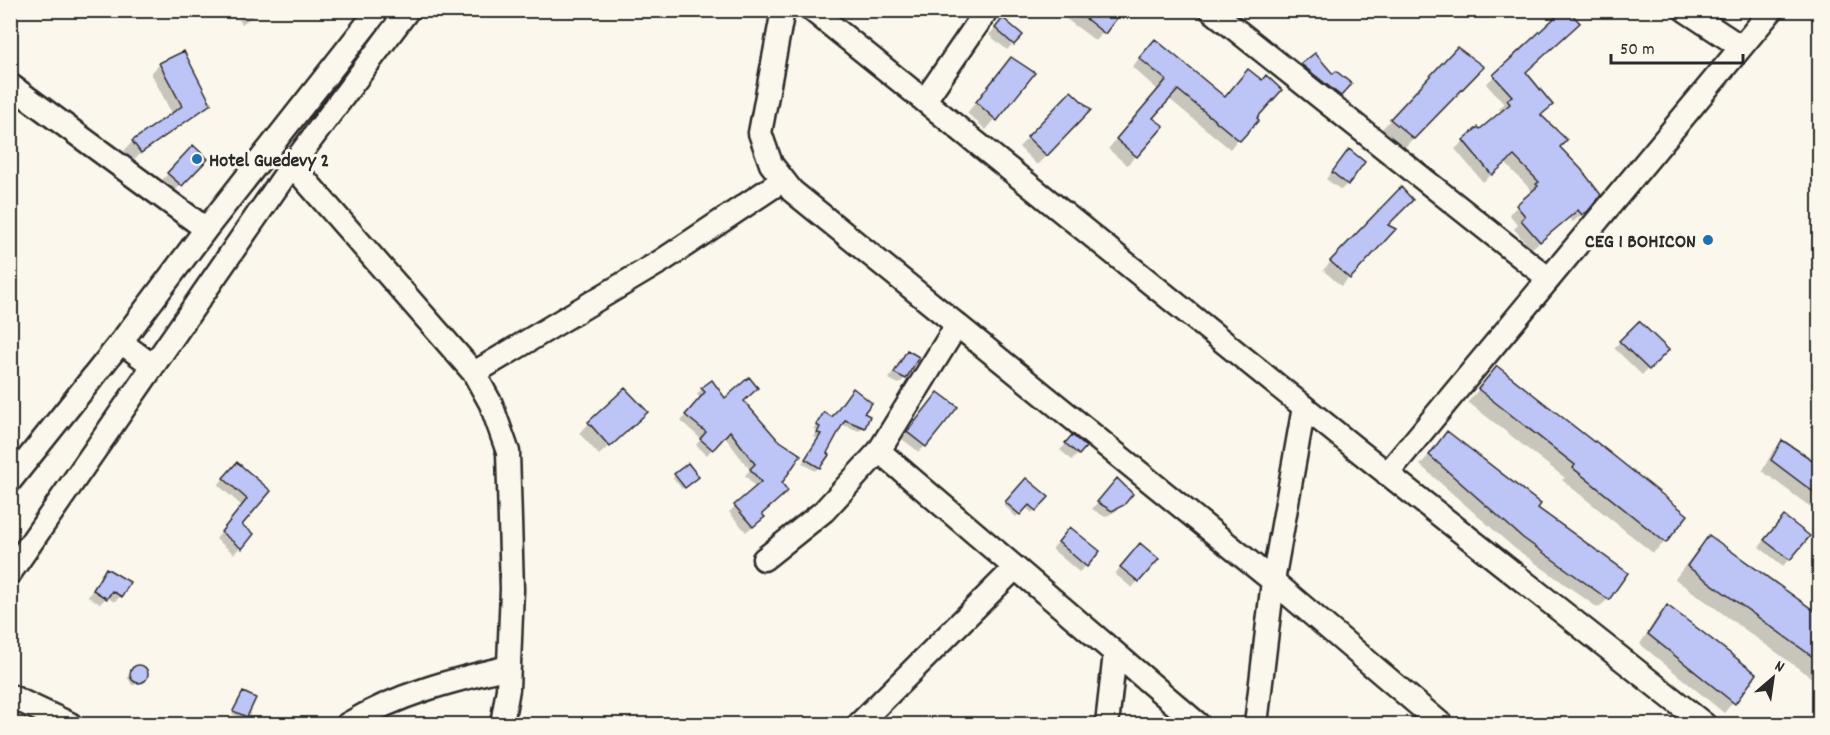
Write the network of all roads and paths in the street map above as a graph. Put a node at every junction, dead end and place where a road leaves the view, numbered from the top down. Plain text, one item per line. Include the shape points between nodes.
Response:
1 (378, 10) edge
2 (783, 10) edge
3 (812, 10) edge
4 (987, 10) edge
5 (1211, 10) edge
6 (1685, 10) edge
7 (1772, 10) edge
8 (407, 11) edge
9 (1741, 48) junction
10 (10, 85) edge
11 (925, 100) junction
12 (292, 165) junction
13 (783, 180) junction
14 (206, 229) junction
15 (1549, 279) junction
16 (957, 325) junction
17 (121, 342) junction
18 (153, 366) junction
19 (474, 373) junction
20 (1304, 407) junction
21 (879, 451) junction
22 (14, 469) edge
23 (1387, 474) junction
24 (764, 559) dead end
25 (1015, 568) junction
26 (10, 573) edge
27 (1273, 581) junction
28 (1115, 653) junction
29 (509, 667) junction
30 (10, 696) edge
31 (70, 724) edge
32 (348, 724) edge
33 (502, 724) edge
34 (859, 724) edge
35 (1107, 724) edge
36 (1198, 724) edge
37 (1256, 724) edge
38 (1441, 724) edge
39 (1704, 724) edge

1 - 14 street
2 - 13 street via 760,134 771,164
3 - 11 street
4 - 11 street
5 - 15 street
6 - 9 street
7 - 9 street
8 - 12 street
9 - 15 street
10 - 14 street
11 - 20 street
12 - 18 street
12 - 19 street
13 - 16 street
13 - 19 street via 663,260
14 - 17 street
15 - 23 street
16 - 21 street
16 - 27 street
17 - 18 street
17 - 22 street
18 - 26 street
19 - 29 street via 492,404 508,452 512,590
20 - 23 street
20 - 27 street
21 - 24 street via 824,511
21 - 25 street
23 - 39 street
25 - 28 street
25 - 34 street
27 - 37 street
27 - 38 street
28 - 35 street
28 - 36 street
29 - 32 street via 441,683 373,709
29 - 33 street
30 - 31 street

